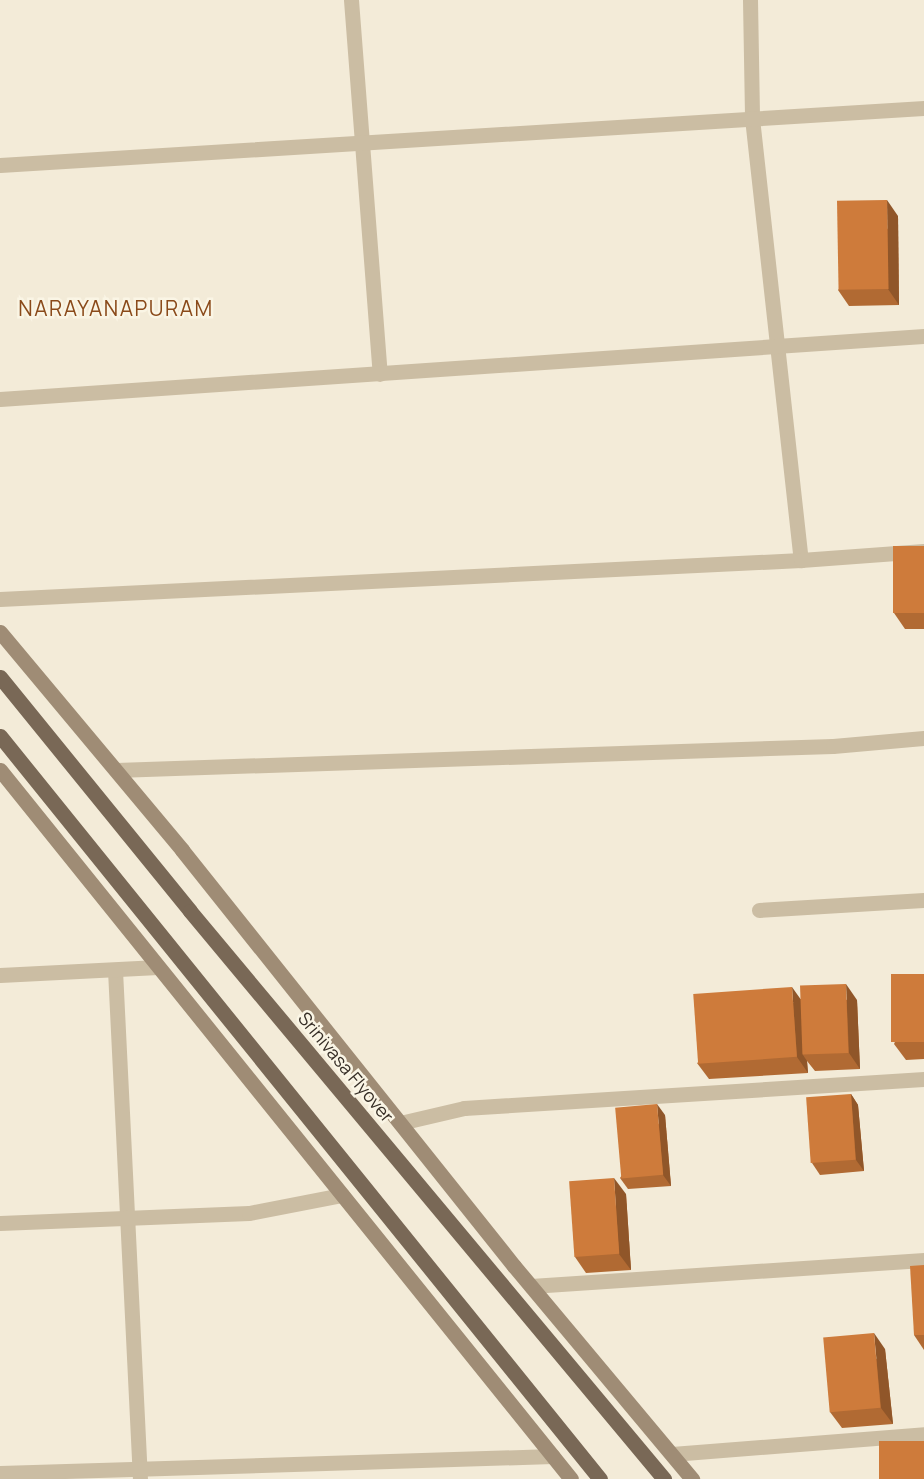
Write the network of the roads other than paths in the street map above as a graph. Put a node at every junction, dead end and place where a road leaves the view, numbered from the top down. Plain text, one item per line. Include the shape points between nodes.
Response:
1 (351, 0) edge
2 (750, 0) edge
3 (924, 108) edge
4 (752, 118) junction
5 (360, 142) junction
6 (0, 165) edge
7 (924, 336) edge
8 (779, 346) junction
9 (380, 374) junction
10 (0, 399) edge
11 (924, 551) edge
12 (801, 560) junction
13 (0, 599) edge
14 (0, 632) edge
15 (0, 677) edge
16 (0, 736) edge
17 (924, 738) edge
18 (0, 770) edge
19 (116, 770) junction
20 (924, 900) edge
21 (759, 910) dead end
22 (158, 967) junction
23 (115, 970) junction
24 (0, 975) edge
25 (924, 1079) edge
26 (400, 1124) junction
27 (342, 1195) junction
28 (127, 1218) junction
29 (0, 1223) edge
30 (924, 1260) edge
31 (531, 1286) junction
32 (924, 1434) edge
33 (672, 1454) junction
34 (553, 1456) junction
35 (0, 1473) edge
36 (139, 1474) edge
37 (571, 1479) edge
38 (600, 1479) edge
39 (664, 1479) edge
40 (692, 1479) edge

1 - 5 street
2 - 4 street
3 - 4 street
4 - 5 street
4 - 8 street
5 - 6 street
5 - 9 street
7 - 8 street
8 - 9 street
8 - 12 street
9 - 10 street
11 - 12 street
12 - 13 street
14 - 19 street
15 - 39 main road, Srinivasa Flyover
16 - 38 main road
17 - 19 street via 833,746
18 - 22 street
19 - 26 street
20 - 21 street
22 - 23 street
22 - 27 street
23 - 24 street
23 - 28 street
25 - 26 street via 465,1108
26 - 31 street
27 - 28 street via 249,1213
27 - 34 street
28 - 29 street
28 - 36 street
30 - 31 street
31 - 33 street
32 - 33 street
33 - 40 street
34 - 36 street
34 - 37 street
35 - 36 street

